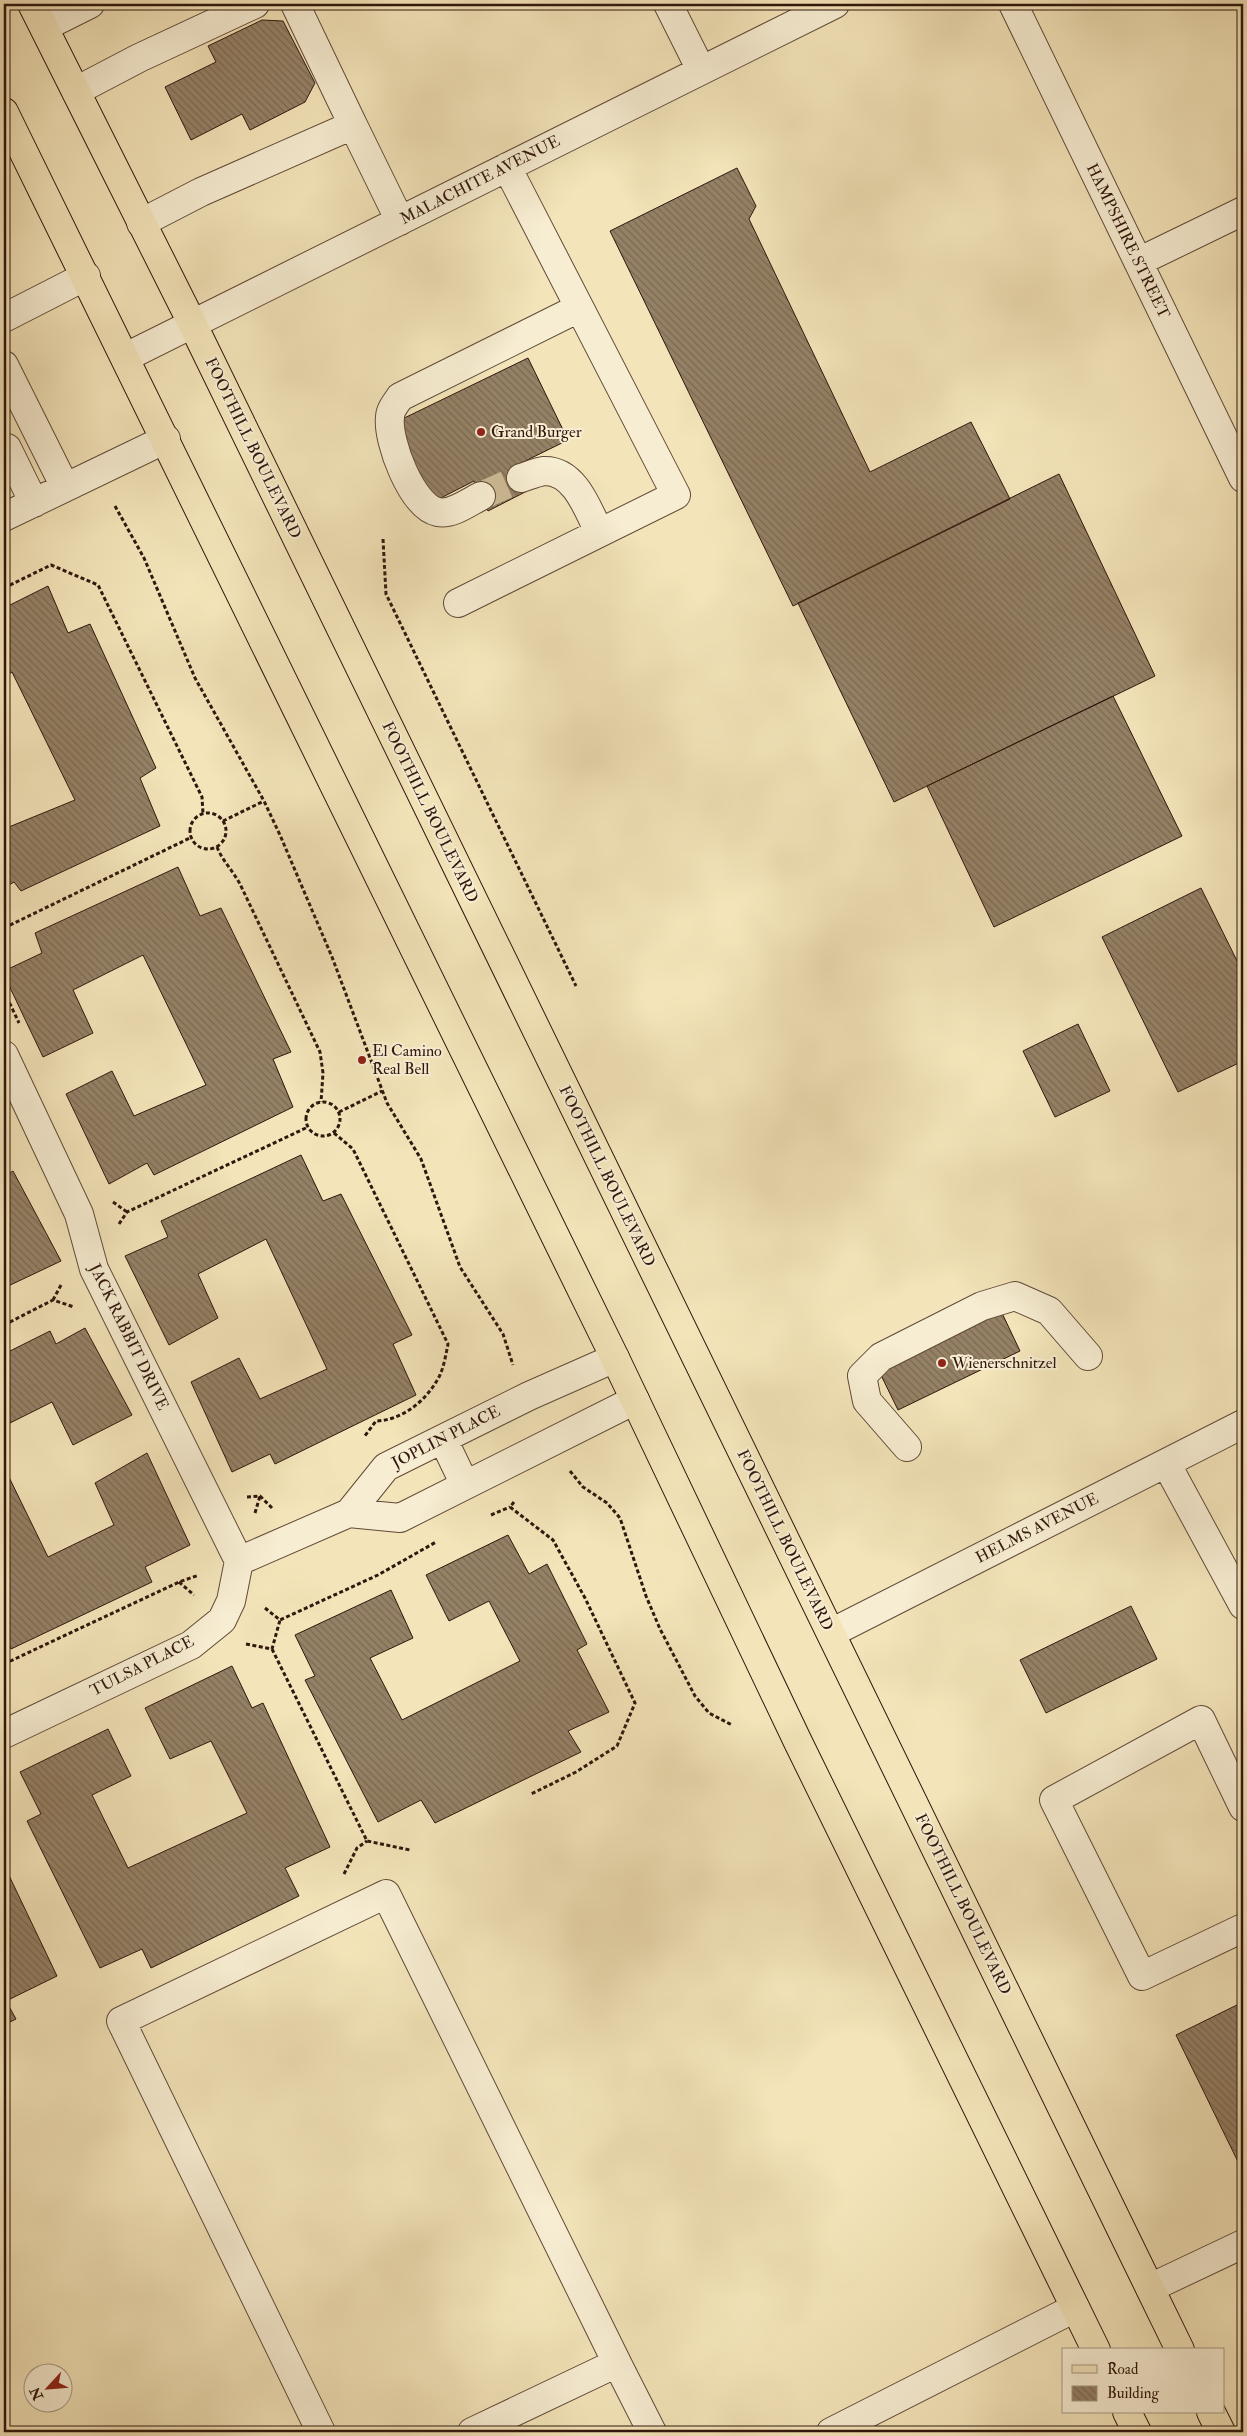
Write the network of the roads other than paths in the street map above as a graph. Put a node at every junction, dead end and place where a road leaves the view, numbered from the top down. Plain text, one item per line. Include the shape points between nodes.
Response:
1 (90, 4) edge
2 (254, 4) edge
3 (294, 4) edge
4 (668, 4) edge
5 (835, 4) edge
6 (1013, 4) edge
7 (38, 15) edge
8 (701, 70) junction
9 (76, 91) junction
10 (4, 112) edge
11 (353, 125) junction
12 (506, 167) junction
13 (1243, 212) edge
14 (400, 221) junction
15 (141, 223) junction
16 (1138, 262) junction
17 (86, 276) junction
18 (579, 308) junction
19 (4, 318) edge
20 (192, 324) junction
21 (126, 357) junction
22 (4, 365) edge
23 (166, 439) junction
24 (7, 448) dead end
25 (520, 478) tunnel mouth
26 (1243, 478) edge
27 (65, 488) junction
28 (481, 496) tunnel mouth
29 (34, 503) junction
30 (4, 517) edge
31 (599, 532) junction
32 (458, 603) dead end
33 (4, 1055) edge
34 (1088, 1356) dead end
35 (615, 1358) junction
36 (635, 1400) junction
37 (1243, 1424) edge
38 (443, 1438) junction
39 (907, 1447) dead end
40 (1166, 1463) junction
41 (465, 1485) junction
42 (349, 1513) junction
43 (239, 1561) junction
44 (1243, 1606) edge
45 (831, 1633) junction
46 (4, 1734) edge
47 (1243, 1807) edge
48 (1243, 1928) edge
49 (1243, 2244) edge
50 (1150, 2288) junction
51 (1075, 2308) junction
52 (1095, 2348) edge
53 (1179, 2348) edge
54 (617, 2363) junction
55 (1128, 2414) edge
56 (1212, 2414) edge
57 (321, 2432) edge
58 (472, 2432) edge
59 (652, 2432) edge
60 (831, 2432) edge
61 (1137, 2432) edge
62 (1221, 2432) edge

1 - 7 street
2 - 9 street
3 - 11 street
4 - 8 street
5 - 8 street, MALACHITE AVENUE
6 - 16 street, HAMPSHIRE STREET
7 - 9 main road, FOOTHILL BOULEVARD
8 - 12 street, MALACHITE AVENUE
9 - 15 main road, FOOTHILL BOULEVARD
10 - 17 main road
11 - 14 street
11 - 15 street via 201,192
12 - 14 street, MALACHITE AVENUE
12 - 18 street
13 - 16 street
14 - 20 street, MALACHITE AVENUE
15 - 20 main road, FOOTHILL BOULEVARD
16 - 26 street, HAMPSHIRE STREET
17 - 19 street
17 - 21 main road
18 - 28 street via 400,397 390,414 389,432 394,449 417,497 428,508 439,513 452,511
18 - 31 street via 676,495
20 - 21 street, MALACHITE AVENUE
20 - 45 main road, FOOTHILL BOULEVARD
21 - 23 main road
22 - 27 street
23 - 27 street
23 - 35 main road
24 - 29 street
25 - 31 street via 544,471 559,474 570,481
27 - 29 street
29 - 30 street
31 - 32 street
33 - 43 street, JACK RABBIT DRIVE via 80,1214 94,1269
34 - 39 street via 1049,1311 1015,1296 982,1306 898,1348 881,1357 862,1376 867,1401
35 - 36 main road
35 - 38 street, JOPLIN PLACE
36 - 41 street
36 - 51 main road
37 - 40 street, HELMS AVENUE
38 - 41 street
38 - 42 street, JOPLIN PLACE via 386,1467
40 - 44 street
40 - 45 street, HELMS AVENUE
41 - 42 street via 400,1518
42 - 43 street, JOPLIN PLACE
43 - 46 street, TULSA PLACE via 231,1601 222,1620 191,1644
45 - 50 main road, FOOTHILL BOULEVARD
47 - 48 street via 1201,1720 1054,1800 1142,1976
49 - 50 street
50 - 53 main road, FOOTHILL BOULEVARD
51 - 52 main road
51 - 60 street
54 - 57 street via 386,1894 122,2021
54 - 58 street
54 - 59 street
55 - 61 main road
56 - 62 main road

